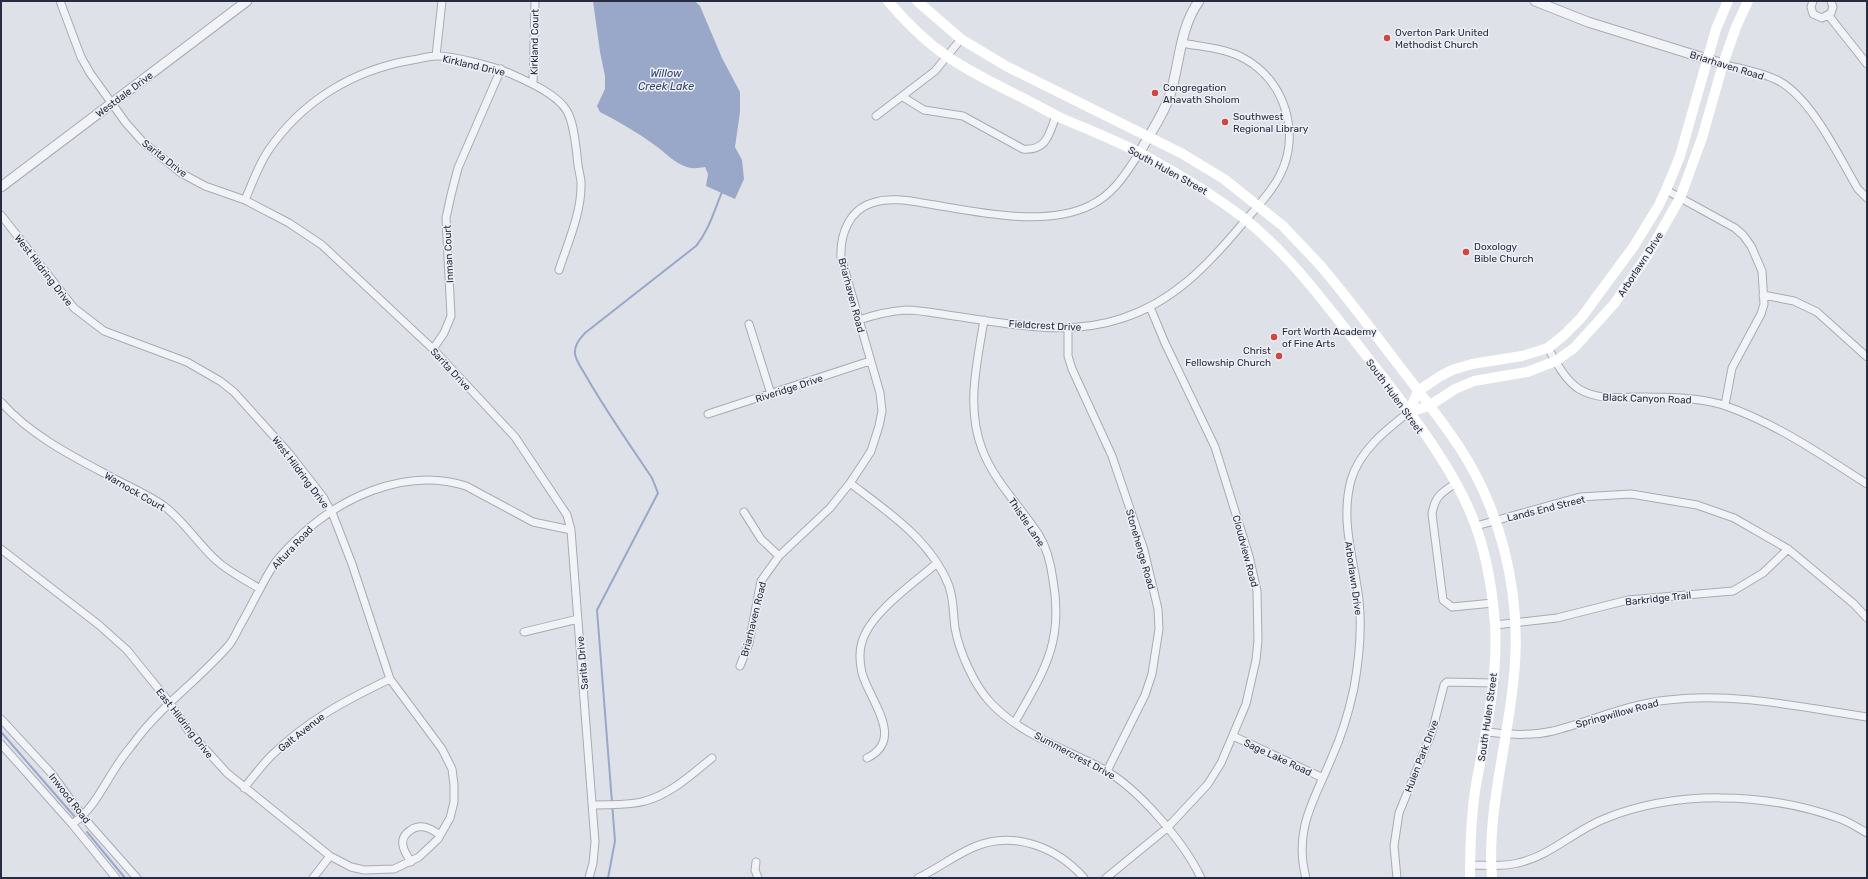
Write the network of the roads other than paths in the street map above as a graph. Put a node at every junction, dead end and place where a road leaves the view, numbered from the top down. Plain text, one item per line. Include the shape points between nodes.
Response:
1 (60, 1) edge
2 (248, 1) edge
3 (442, 1) edge
4 (535, 1) edge
5 (888, 1) edge
6 (917, 1) edge
7 (1199, 1) edge
8 (1535, 1) edge
9 (1728, 1) edge
10 (1748, 1) edge
11 (1813, 1) edge
12 (1831, 1) edge
13 (1828, 16) junction
14 (961, 39) junction
15 (1182, 43) junction
16 (436, 56) junction
17 (947, 56) junction
18 (1706, 60) junction
19 (1723, 64) junction
20 (1867, 64) edge
21 (501, 69) junction
22 (533, 84) junction
23 (903, 97) junction
24 (111, 103) junction
25 (876, 116) dead end
26 (1056, 116) junction
27 (1148, 136) junction
28 (1140, 152) junction
29 (1, 187) edge
30 (1666, 190) junction
31 (1680, 198) junction
32 (1867, 198) edge
33 (245, 200) junction
34 (1259, 205) junction
35 (1, 215) edge
36 (1246, 220) junction
37 (558, 270) dead end
38 (1763, 295) junction
39 (1150, 307) junction
40 (859, 320) junction
41 (984, 320) junction
42 (749, 324) dead end
43 (1068, 328) junction
44 (1548, 348) junction
45 (433, 349) junction
46 (1867, 357) edge
47 (870, 361) junction
48 (1556, 361) junction
49 (1418, 391) junction
50 (771, 394) junction
51 (1, 402) edge
52 (1724, 405) junction
53 (1429, 406) junction
54 (1409, 412) junction
55 (708, 414) dead end
56 (850, 483) junction
57 (1456, 483) junction
58 (1867, 484) edge
59 (331, 511) junction
60 (744, 512) dead end
61 (1495, 521) junction
62 (1476, 526) junction
63 (571, 530) junction
64 (1, 549) edge
65 (1788, 550) junction
66 (779, 556) junction
67 (937, 563) junction
68 (260, 588) junction
69 (1492, 603) junction
70 (1867, 618) edge
71 (578, 619) junction
72 (1515, 623) junction
73 (1495, 625) junction
74 (524, 632) dead end
75 (740, 666) dead end
76 (390, 679) junction
77 (1494, 684) junction
78 (170, 703) junction
79 (1867, 717) edge
80 (1, 719) edge
81 (1015, 722) junction
82 (1487, 732) junction
83 (1506, 735) junction
84 (1233, 736) junction
85 (1, 744) edge
86 (712, 758) dead end
87 (867, 758) dead end
88 (1107, 771) junction
89 (1323, 778) junction
90 (244, 788) junction
91 (593, 805) junction
92 (83, 816) junction
93 (72, 824) junction
94 (1167, 828) junction
95 (1867, 833) edge
96 (440, 835) junction
97 (330, 856) junction
98 (411, 862) junction
99 (756, 862) dead end
100 (1470, 865) junction
101 (1491, 866) junction
102 (385, 874) edge
103 (116, 878) edge
104 (137, 878) edge
105 (313, 878) edge
106 (588, 878) edge
107 (758, 878) edge
108 (918, 878) edge
109 (1084, 878) edge
110 (1106, 878) edge
111 (1201, 878) edge
112 (1306, 878) edge
113 (1397, 878) edge
114 (1470, 878) edge
115 (1492, 878) edge

1 - 24 street, Sarita Drive via 81,57
2 - 24 street, Westdale Drive
3 - 16 street
4 - 22 street, Kirkland Court
5 - 17 main road, South Hulen Street via 914,28
6 - 14 main road, South Hulen Street
7 - 15 street, Briarhaven Road via 1187,25
8 - 18 street, Briarhaven Road via 1588,22
9 - 18 main road, Arborlawn Drive
10 - 19 main road, Arborlawn Drive
11 - 13 street via 1811,10 1815,16
12 - 13 street via 1833,10
13 - 20 street
14 - 17 street
14 - 27 main road, South Hulen Street via 1006,66
15 - 27 street, Briarhaven Road via 1170,94 1162,115
15 - 34 street, Fieldcrest Drive via 1244,58 1261,71 1279,93 1289,124 1289,148 1279,177
16 - 21 street, Kirkland Drive
16 - 33 street, Kirkland Drive via 401,62 354,76 316,100 299,114 268,151
17 - 23 street via 936,71
17 - 26 main road, South Hulen Street
18 - 19 street, Briarhaven Road
18 - 30 main road, Arborlawn Drive via 1680,156
19 - 31 main road, Arborlawn Drive via 1702,138
19 - 32 street, Briarhaven Road via 1771,78 1797,95 1812,114 1858,189
21 - 22 street, Kirkland Drive
21 - 45 street, Inman Court via 458,168 451,195 446,218 451,316
22 - 37 street, Kirkland Drive via 557,100 566,110 575,139 581,182 574,225
23 - 25 street
23 - 26 street via 924,110 963,116 1023,149 1034,150 1042,146
24 - 29 street, Westdale Drive
24 - 33 street, Sarita Drive via 142,141 181,173 205,186
26 - 28 main road, South Hulen Street
27 - 28 street, Briarhaven Road
27 - 34 main road, South Hulen Street via 1224,178
28 - 36 main road, South Hulen Street via 1204,189
28 - 40 street, Briarhaven Road via 1113,190 1091,205 1062,215 990,214 890,200 864,207 847,225 841,245 841,257
30 - 31 street
30 - 44 main road, Arborlawn Drive via 1634,246 1600,294 1581,318
31 - 38 street via 1743,235 1762,271
31 - 48 main road, Arborlawn Drive via 1647,256 1614,304 1574,348
33 - 45 street, Sarita Drive via 306,233 348,268
34 - 36 street, Fieldcrest Drive
34 - 49 main road, South Hulen Street via 1288,230 1317,261
35 - 59 street, West Hildring Drive via 64,297 86,319 119,338 187,362 234,392 288,452
36 - 39 street, Fieldcrest Drive via 1194,278
36 - 54 main road, South Hulen Street via 1312,286
38 - 46 street via 1794,301 1817,312
38 - 52 street via 1761,314 1732,368
39 - 43 street, Fieldcrest Drive via 1097,326
39 - 84 street, Cloudview Road via 1164,343 1215,446 1249,556 1257,591 1259,619 1256,660 1246,704
40 - 41 street, Fieldcrest Drive via 906,310
40 - 47 street, Briarhaven Road
41 - 43 street, Fieldcrest Drive via 1023,326
41 - 81 street, Thistle Lane via 974,388 975,421 982,449 996,476 1039,535 1046,550 1056,595 1057,622 1050,656
42 - 50 street
43 - 88 street, Stonehenge Road via 1068,356 1112,456 1144,550 1158,609 1160,629 1152,674 1145,695
44 - 48 street, Black Canyon Road
44 - 49 main road, Arborlawn Drive via 1452,370
45 - 63 street, Sarita Drive via 515,438 567,516
47 - 50 street, Riveridge Drive
47 - 56 street, Briarhaven Road via 880,394 882,411 871,451
48 - 52 street, Black Canyon Road via 1561,371 1578,388 1603,398 1648,397 1706,401
48 - 53 main road, Arborlawn Drive via 1527,372 1474,381 1446,394
49 - 53 main road, South Hulen Street
49 - 54 main road, Arborlawn Drive
50 - 55 street, Riveridge Drive
51 - 68 street, Warnock Court via 50,443 164,506 217,562
52 - 58 street, Black Canyon Road via 1761,419 1790,435
53 - 54 main road, Arborlawn Drive
53 - 61 main road, South Hulen Street via 1468,461
54 - 57 main road, South Hulen Street
54 - 89 street, Arborlawn Drive via 1386,430 1367,451 1355,470 1350,487 1346,521 1359,602 1358,661 1349,708
56 - 66 street, Briarhaven Road via 816,522
56 - 67 street, Summercrest Drive via 908,529 921,541
57 - 62 main road, South Hulen Street
57 - 69 street via 1440,494 1434,502 1432,514 1443,600 1452,607
59 - 63 street, Altura Road via 382,487 405,482 456,483 533,522
59 - 68 street, Altura Road via 290,546 274,564
59 - 76 street, West Hildring Drive via 352,564
60 - 66 street via 761,539
61 - 62 street, Lands End Street
61 - 65 street, Lands End Street via 1580,497 1631,494 1697,505 1734,518
61 - 72 main road, South Hulen Street via 1509,571
62 - 69 main road, South Hulen Street via 1490,581
63 - 71 street, Sarita Drive
64 - 78 street, East Hildring Drive via 99,625 126,650
65 - 70 street, Lands End Street via 1854,604
65 - 72 street, Barkridge Trail via 1763,573 1733,591 1628,600 1557,618
66 - 75 street, Briarhaven Road via 761,581 748,643
67 - 81 street, Summercrest Drive via 950,589 955,629 971,672 988,700
67 - 87 street via 876,616 861,643 862,672 884,724 885,735 880,750
68 - 78 street, Altura Road via 230,643 210,666
69 - 73 main road, South Hulen Street
71 - 74 street
71 - 91 street, Sarita Drive
72 - 73 street, Barkridge Trail
72 - 83 main road, South Hulen Street via 1514,678
73 - 77 main road, South Hulen Street
76 - 90 street, Galt Avenue via 314,719 271,756
76 - 96 street, West Hildring Drive via 442,749 452,769 454,802 450,818
77 - 82 main road, South Hulen Street
77 - 113 street, Hulen Park Drive via 1444,684 1432,732 1399,814 1394,846
78 - 90 street, East Hildring Drive via 211,757
78 - 92 street, Altura Road via 145,727
79 - 83 street, Springwillow Road via 1733,698 1706,697 1644,704 1605,713 1553,731
80 - 92 street, Inwood Road via 52,774
81 - 88 street, Summercrest Drive via 1061,750
82 - 83 street, Springwillow Road
82 - 100 main road, South Hulen Street via 1477,781
83 - 101 main road, South Hulen Street via 1495,808
84 - 89 street, Sage Lake Road
84 - 94 street, Cloudview Road via 1208,784
85 - 93 street, Inwood Road
86 - 91 street via 663,794 646,801
88 - 94 street, Summercrest Drive via 1129,787
89 - 112 street, Arborlawn Drive via 1304,824 1302,857
90 - 97 street, East Hildring Drive
91 - 106 street, Sarita Drive via 595,852
92 - 93 street, Altura Road
92 - 104 street, Inwood Road
93 - 103 street, Inwood Road
94 - 110 street, Cloudview Road
94 - 111 street, Summercrest Drive via 1190,858
95 - 101 street via 1839,818 1795,806 1764,801 1699,798 1638,807 1597,822 1541,855 1518,863
96 - 98 street, West Hildring Drive via 420,857
96 - 98 street via 422,826 411,828 403,837 402,846
97 - 102 street, East Hildring Drive via 351,867
97 - 105 street
98 - 102 street, West Hildring Drive
99 - 107 street
100 - 101 street
100 - 114 main road, South Hulen Street
101 - 115 main road, South Hulen Street
108 - 109 street via 974,847 1003,839 1034,844 1059,855

